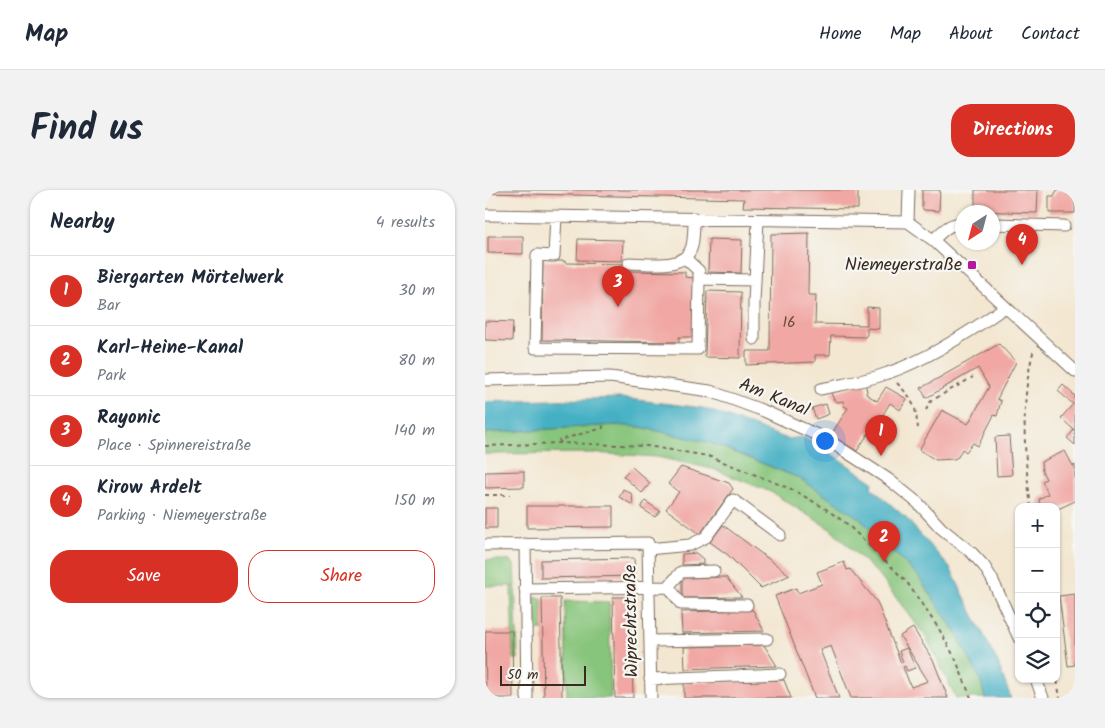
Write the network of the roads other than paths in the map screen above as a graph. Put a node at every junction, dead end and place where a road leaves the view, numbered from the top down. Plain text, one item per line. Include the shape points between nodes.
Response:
1 (909, 190) edge
2 (485, 215) edge
3 (556, 216) junction
4 (693, 218) junction
5 (758, 220) junction
6 (908, 222) junction
7 (955, 223) edge
8 (1000, 224) edge
9 (1064, 226) dead end
10 (933, 240) junction
11 (685, 258) junction
12 (629, 263) dead end
13 (699, 279) junction
14 (755, 280) junction
15 (1005, 307) junction
16 (754, 339) dead end
17 (1075, 371) edge
18 (485, 380) edge
19 (821, 389) dead end
20 (780, 535) dead end
21 (525, 544) junction
22 (485, 545) edge
23 (648, 546) junction
24 (714, 571) dead end
25 (649, 587) junction
26 (668, 587) junction
27 (525, 589) junction
28 (747, 605) dead end
29 (1015, 629) edge
30 (767, 639) dead end
31 (649, 641) junction
32 (780, 674) dead end
33 (650, 679) junction
34 (1037, 683) edge
35 (527, 698) edge
36 (651, 698) edge
37 (1043, 698) edge

1 - 6 street
2 - 3 street
3 - 4 street
3 - 13 street via 554,256 537,256 535,348 698,350
4 - 5 street
4 - 11 street via 692,246
5 - 6 street
5 - 14 street
6 - 10 street
7 - 10 street via 947,226
8 - 9 street
10 - 15 street
11 - 12 street via 674,264
11 - 13 street via 699,271
13 - 14 street
14 - 16 street
15 - 17 street
15 - 19 street via 976,328 913,362 887,373
18 - 29 street, Am Kanal via 610,377 710,392 818,435 888,479 918,502 941,528 972,553 992,579
20 - 23 street via 733,500 706,537 690,545
21 - 22 street
21 - 23 street
21 - 27 street
23 - 25 street, Wiprechtstraße
24 - 26 street via 681,572
25 - 26 street
25 - 27 street
25 - 31 street, Wiprechtstraße
26 - 28 street via 681,604
27 - 35 street
30 - 31 street
31 - 33 street, Wiprechtstraße
32 - 33 street
33 - 36 street, Wiprechtstraße
34 - 37 street

